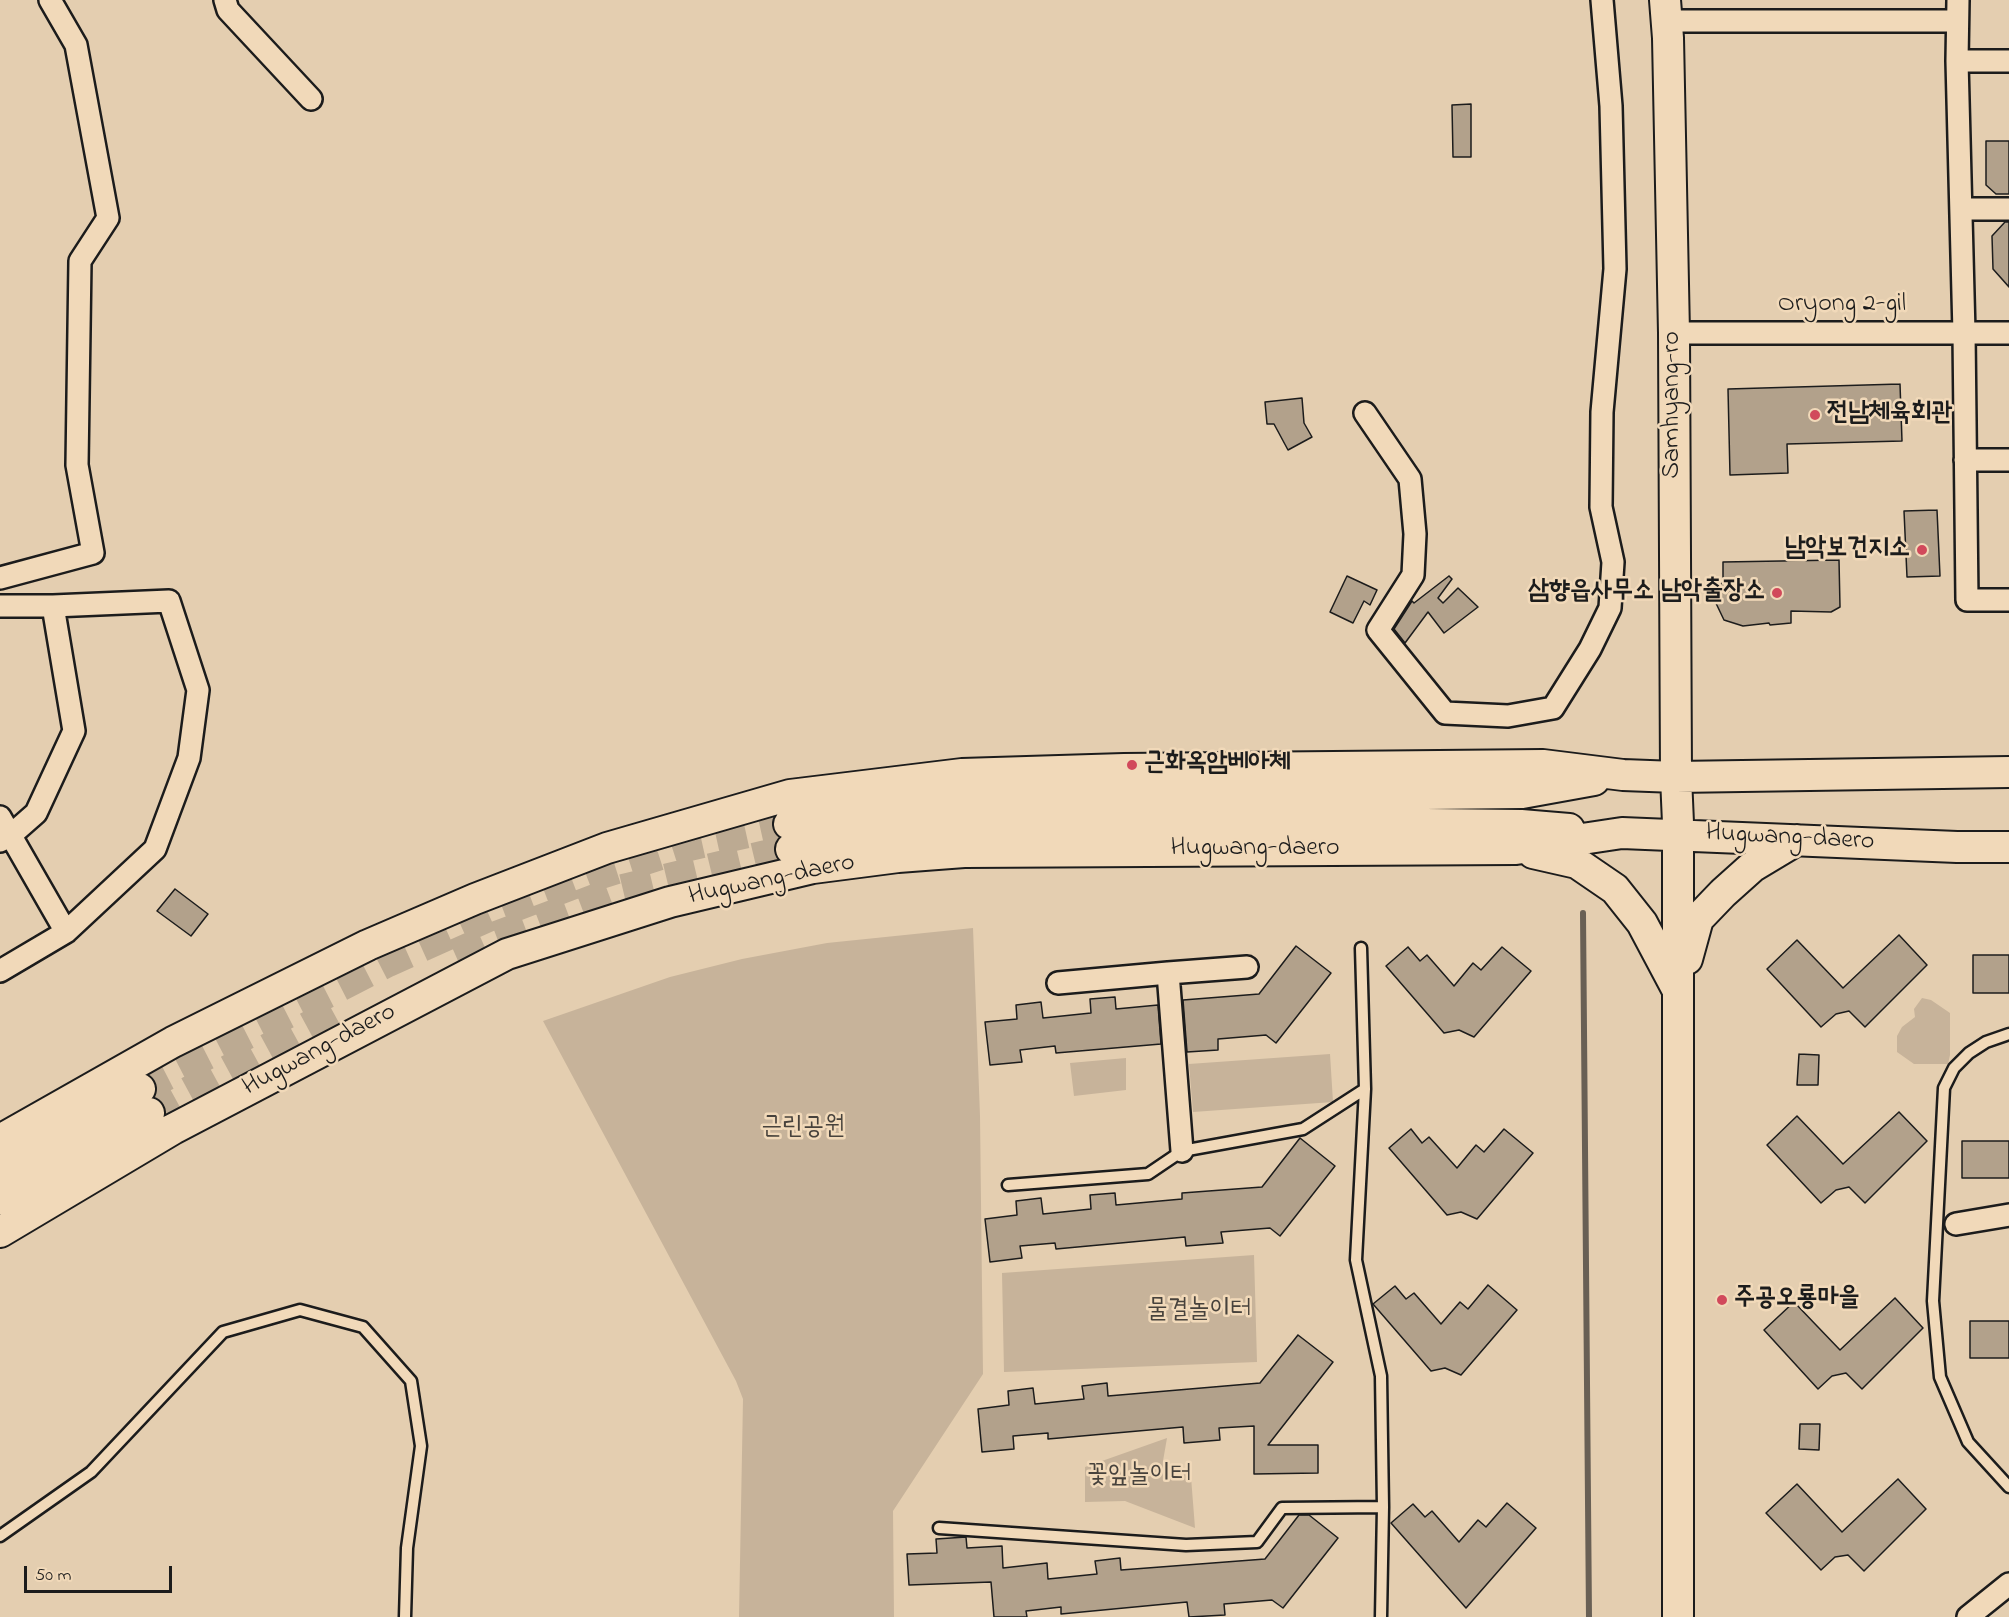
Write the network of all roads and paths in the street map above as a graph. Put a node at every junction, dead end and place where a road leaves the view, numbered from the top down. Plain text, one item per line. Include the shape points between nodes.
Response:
1 (50, 0) edge
2 (225, 0) edge
3 (1602, 0) edge
4 (1958, 0) edge
5 (1666, 10) edge
6 (1957, 21) junction
7 (2009, 61) edge
8 (1957, 62) junction
9 (311, 99) dead end
10 (1961, 209) junction
11 (2009, 209) edge
12 (1674, 333) junction
13 (1964, 333) junction
14 (2009, 333) edge
15 (1365, 413) dead end
16 (1965, 460) junction
17 (2009, 460) edge
18 (0, 578) edge
19 (2009, 600) edge
20 (0, 606) edge
21 (53, 606) junction
22 (1950, 771) junction
23 (2009, 772) edge
24 (1623, 775) junction
25 (1676, 777) junction
26 (2009, 785) edge
27 (0, 817) edge
28 (1677, 822) junction
29 (1622, 833) junction
30 (2009, 836) edge
31 (5, 838) edge
32 (1797, 840) junction
33 (1957, 847) junction
34 (2009, 847) edge
35 (1516, 849) junction
36 (66, 932) junction
37 (1361, 948) dead end
38 (1247, 967) dead end
39 (0, 971) edge
40 (1168, 973) junction
41 (1058, 983) dead end
42 (1678, 991) junction
43 (2009, 1034) edge
44 (1365, 1089) junction
45 (0, 1140) edge
46 (1182, 1151) junction
47 (0, 1167) edge
48 (1008, 1185) dead end
49 (0, 1199) edge
50 (2009, 1215) edge
51 (1956, 1224) dead end
52 (0, 1232) edge
53 (2009, 1487) edge
54 (1383, 1507) junction
55 (939, 1528) dead end
56 (0, 1536) edge
57 (2009, 1584) edge
58 (405, 1617) edge
59 (1381, 1617) edge
60 (1678, 1617) edge
61 (1968, 1617) edge

1 - 18 street via 76,45 108,218 80,261 78,465 93,553
2 - 9 street via 228,10
3 - 15 street via 1611,106 1615,269 1602,412 1601,507 1613,562 1610,608 1553,708 1508,716 1445,713 1378,630 1413,574 1415,534 1410,479
4 - 6 street
5 - 6 street
5 - 12 street, Samhyang-ro
6 - 8 street
7 - 8 street
8 - 10 street
10 - 11 street
10 - 13 street
12 - 13 street, Oryong 2-gil
12 - 25 street, Samhyang-ro
13 - 14 street, Oryong 2-gil
13 - 16 street
16 - 17 street
16 - 19 street via 1967,600
20 - 21 street
21 - 31 street via 74,731 36,813
21 - 36 street via 169,601 198,690 189,758 155,849
22 - 23 street, Hugwang-daero
22 - 25 street, Hugwang-daero
22 - 26 street, Hugwang-daero
24 - 25 street, Hugwang-daero
24 - 29 street, Hugwang-daero via 1522,793 976,802 790,836 976,825 1144,821 1521,825
24 - 45 street, Hugwang-daero via 1543,765 1124,769 962,774 790,795 607,848 368,945 173,1042
25 - 28 street, Samhyang-ro
27 - 31 street
28 - 29 street, Hugwang-daero
28 - 32 street, Hugwang-daero
28 - 42 street, Samhyang-ro
29 - 35 street, Hugwang-daero
30 - 33 street, Hugwang-daero
31 - 36 street
32 - 33 street, Hugwang-daero
32 - 42 street via 1752,867 1698,919
33 - 34 street, Hugwang-daero
35 - 42 street via 1577,863 1615,889 1642,923
35 - 52 street, Hugwang-daero via 964,852 813,868 670,902 507,954 173,1129
36 - 39 street
37 - 44 lane
38 - 40 street
40 - 41 street
40 - 46 street
42 - 60 street, Samhyang-ro
43 - 53 lane via 1969,1053 1954,1068 1944,1088 1933,1301 1940,1377 1968,1442
44 - 46 lane via 1303,1129
44 - 54 lane via 1356,1260 1381,1376
46 - 48 lane via 1148,1174
47 - 49 street via 145,1101
50 - 51 street
54 - 55 lane via 1282,1508 1257,1542 1186,1545
54 - 59 lane
56 - 58 lane via 91,1472 223,1332 300,1310 363,1327 411,1381 421,1446 407,1548
57 - 61 street

